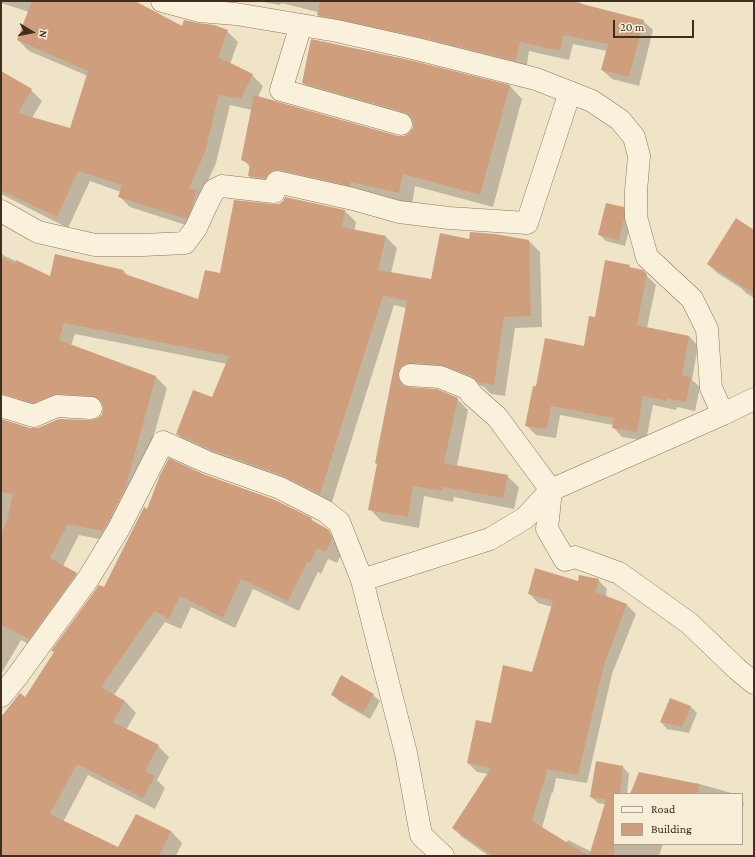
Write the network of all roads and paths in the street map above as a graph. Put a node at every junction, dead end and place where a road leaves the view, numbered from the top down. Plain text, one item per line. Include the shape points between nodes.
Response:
1 (162, 1) edge
2 (238, 7) edge
3 (301, 25) junction
4 (570, 92) junction
5 (400, 124) dead end
6 (1, 211) edge
7 (410, 374) dead end
8 (754, 399) edge
9 (1, 406) edge
10 (91, 408) dead end
11 (723, 414) junction
12 (551, 490) junction
13 (362, 580) junction
14 (754, 683) edge
15 (1, 696) edge
16 (443, 856) edge

1 - 2 street via 199,12
2 - 3 street
3 - 4 street via 410,47 536,79
3 - 5 street via 281,90
4 - 6 street via 527,223 399,212 277,182 274,192 222,186 214,190 196,228 185,243 95,244 38,232
4 - 11 street via 592,101 620,120 634,137 639,156 636,217 647,257 692,299 707,329 711,388
7 - 12 street via 440,377 467,388 497,417
8 - 11 street
9 - 10 street via 34,416 57,406
11 - 12 street
12 - 13 street via 525,518 490,539
12 - 14 street via 547,529 565,560 574,557 619,573 689,623
13 - 15 street via 339,522 325,511 280,488 207,462 163,442 118,530 88,579
13 - 16 street via 406,753 421,835

